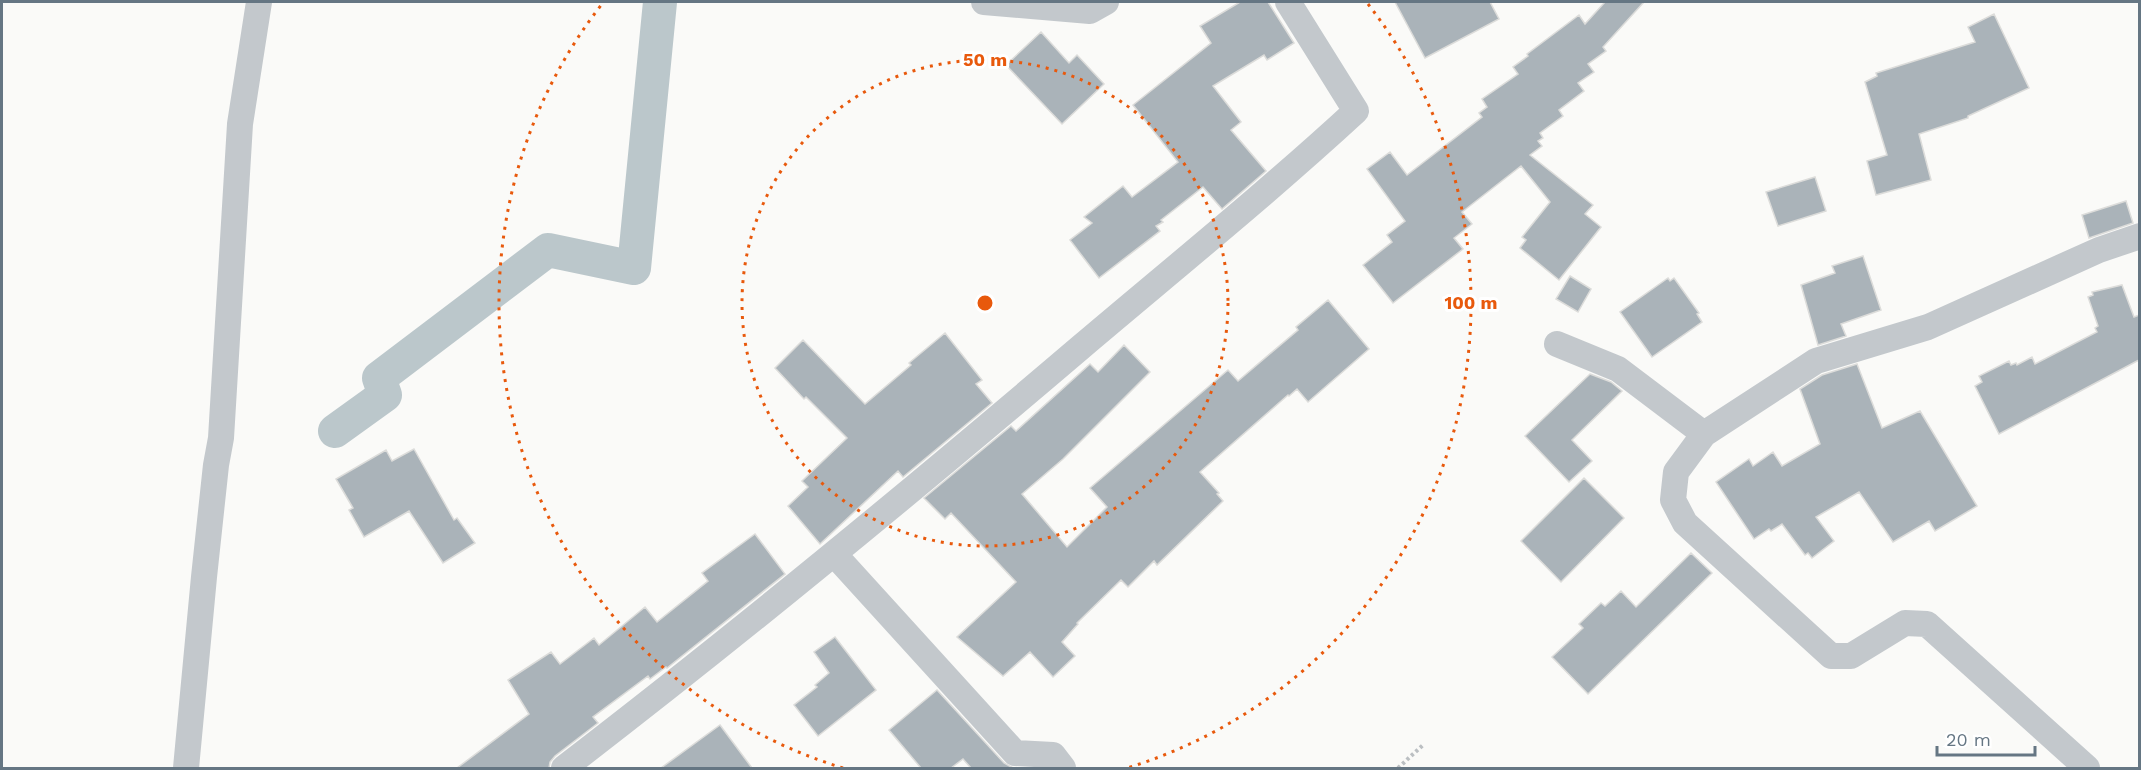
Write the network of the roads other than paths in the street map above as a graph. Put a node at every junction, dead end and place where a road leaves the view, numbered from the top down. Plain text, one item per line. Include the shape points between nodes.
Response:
1 (259, 2) edge
2 (984, 2) edge
3 (1106, 2) edge
4 (1288, 2) edge
5 (1039, 4) edge
6 (2139, 236) edge
7 (1557, 344) dead end
8 (1704, 434) junction
9 (834, 554) junction
10 (186, 768) edge
11 (564, 768) edge
12 (1063, 768) edge
13 (2087, 768) edge

1 - 10 street via 240,124 221,438
2 - 5 street
3 - 5 street via 1090,11
4 - 9 street via 1356,111 1285,176
6 - 8 street via 1928,327 1816,361
7 - 8 street via 1618,369
8 - 13 street via 1676,472 1673,500 1685,523 1830,656 1851,656 1905,623 1928,624
9 - 11 street
9 - 12 street via 1015,753 1053,755

